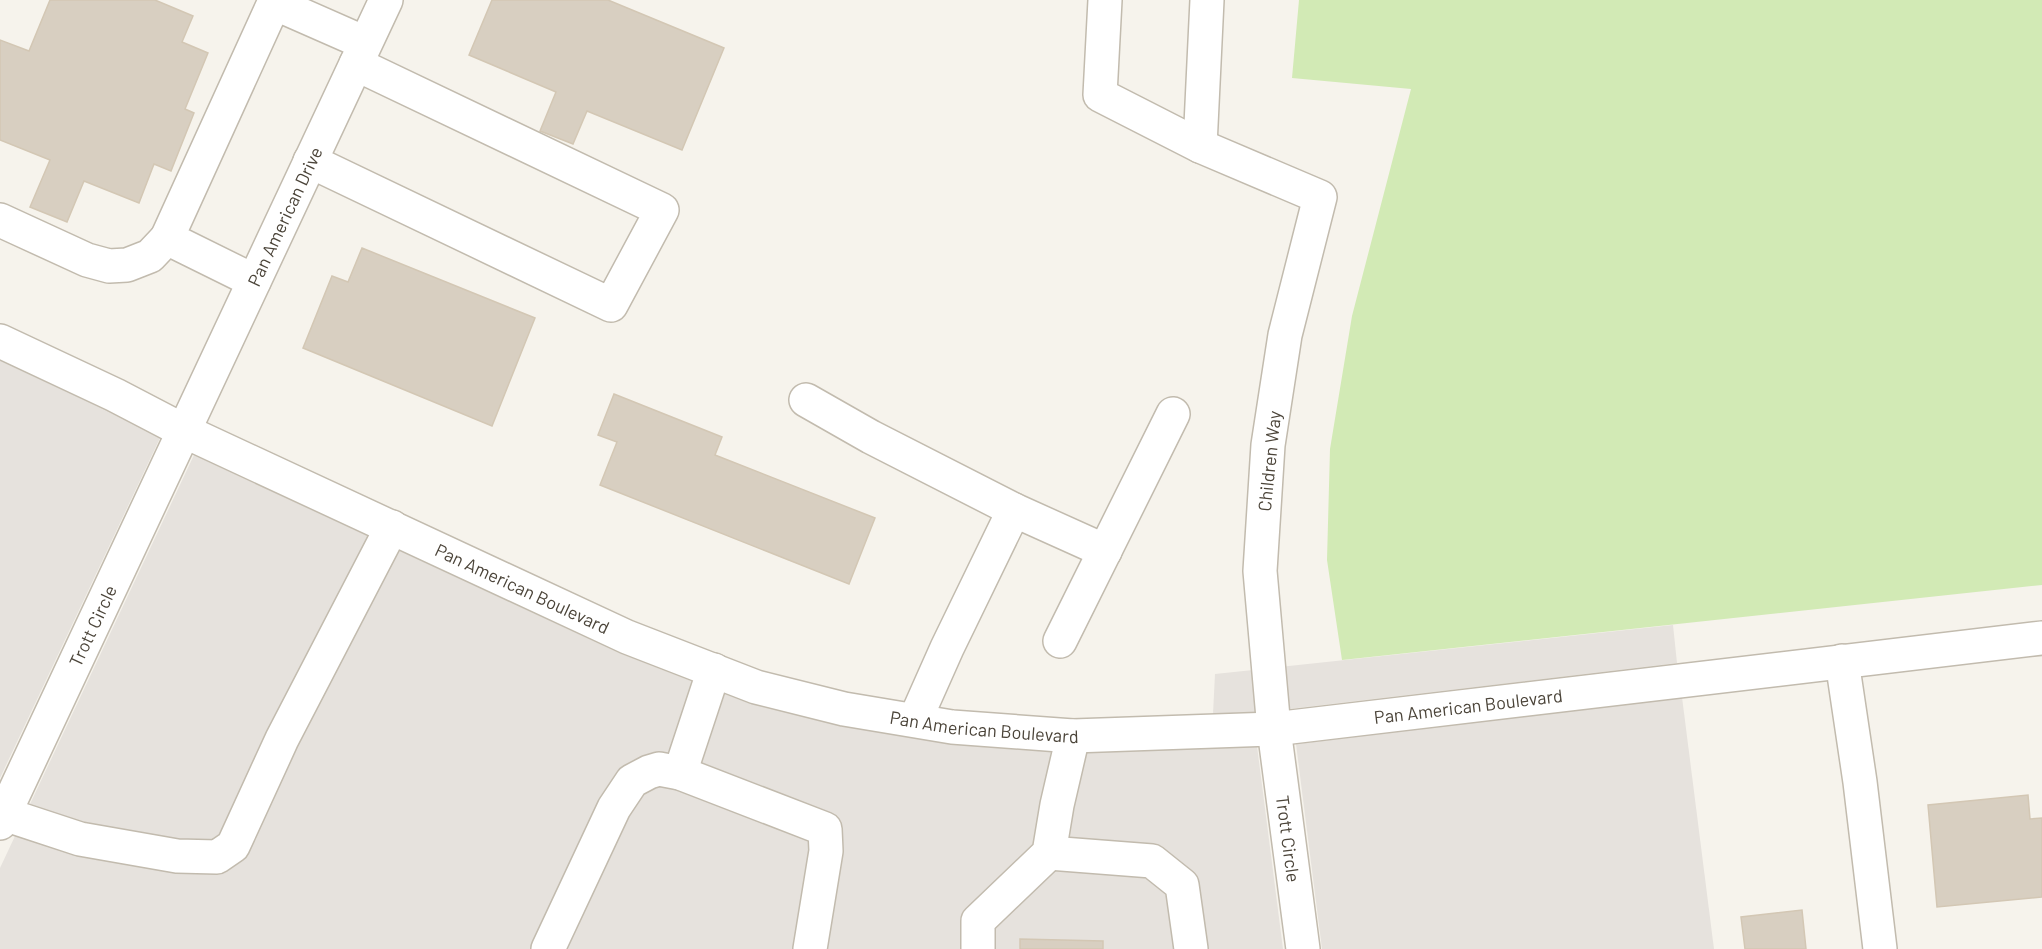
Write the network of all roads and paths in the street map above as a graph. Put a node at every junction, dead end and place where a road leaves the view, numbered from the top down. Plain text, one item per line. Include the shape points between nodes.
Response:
1 (386, 0) edge
2 (1105, 0) edge
3 (1207, 0) edge
4 (272, 1) edge
5 (361, 54) junction
6 (1200, 146) junction
7 (310, 161) junction
8 (0, 220) edge
9 (167, 238) junction
10 (254, 281) junction
11 (0, 341) edge
12 (806, 400) dead end
13 (1173, 414) dead end
14 (184, 431) junction
15 (1014, 510) junction
16 (392, 527) junction
17 (1105, 551) junction
18 (2042, 638) edge
19 (1060, 641) dead end
20 (1842, 661) junction
21 (714, 670) junction
22 (915, 720) junction
23 (1275, 729) junction
24 (1073, 736) junction
25 (680, 773) junction
26 (2, 818) edge
27 (1049, 853) junction
28 (548, 949) edge
29 (810, 949) edge
30 (978, 949) edge
31 (1191, 949) edge
32 (1303, 949) edge
33 (1880, 949) edge

1 - 5 street, Pan American Drive
2 - 6 street via 1100,95
3 - 6 street
4 - 5 street
4 - 9 street
5 - 7 street, Pan American Drive
5 - 7 street via 662,210 611,305
6 - 23 street, Children Way via 1320,197 1286,335 1268,445 1260,571
7 - 10 street, Pan American Drive
8 - 9 street via 87,260 110,266 127,265 150,256
9 - 10 street
10 - 14 street, Pan American Drive
11 - 14 street, Pan American Boulevard
12 - 15 street
13 - 17 street
14 - 16 street, Pan American Boulevard
14 - 26 street, Trott Circle
15 - 17 street
15 - 22 street
16 - 21 street, Pan American Boulevard via 627,637
16 - 26 street via 282,740 233,846 217,857 177,856 80,839
17 - 19 street
18 - 20 street, Pan American Boulevard
20 - 23 street, Pan American Boulevard
20 - 33 street
21 - 22 street, Pan American Boulevard via 767,690 844,709
21 - 25 street
22 - 24 street, Pan American Boulevard via 952,727
23 - 24 street, Pan American Boulevard
23 - 32 street, Trott Circle
24 - 27 street
25 - 28 street via 659,769 632,781 614,808
25 - 29 street via 825,829 826,851
27 - 30 street via 978,921
27 - 31 street via 1152,861 1182,885

